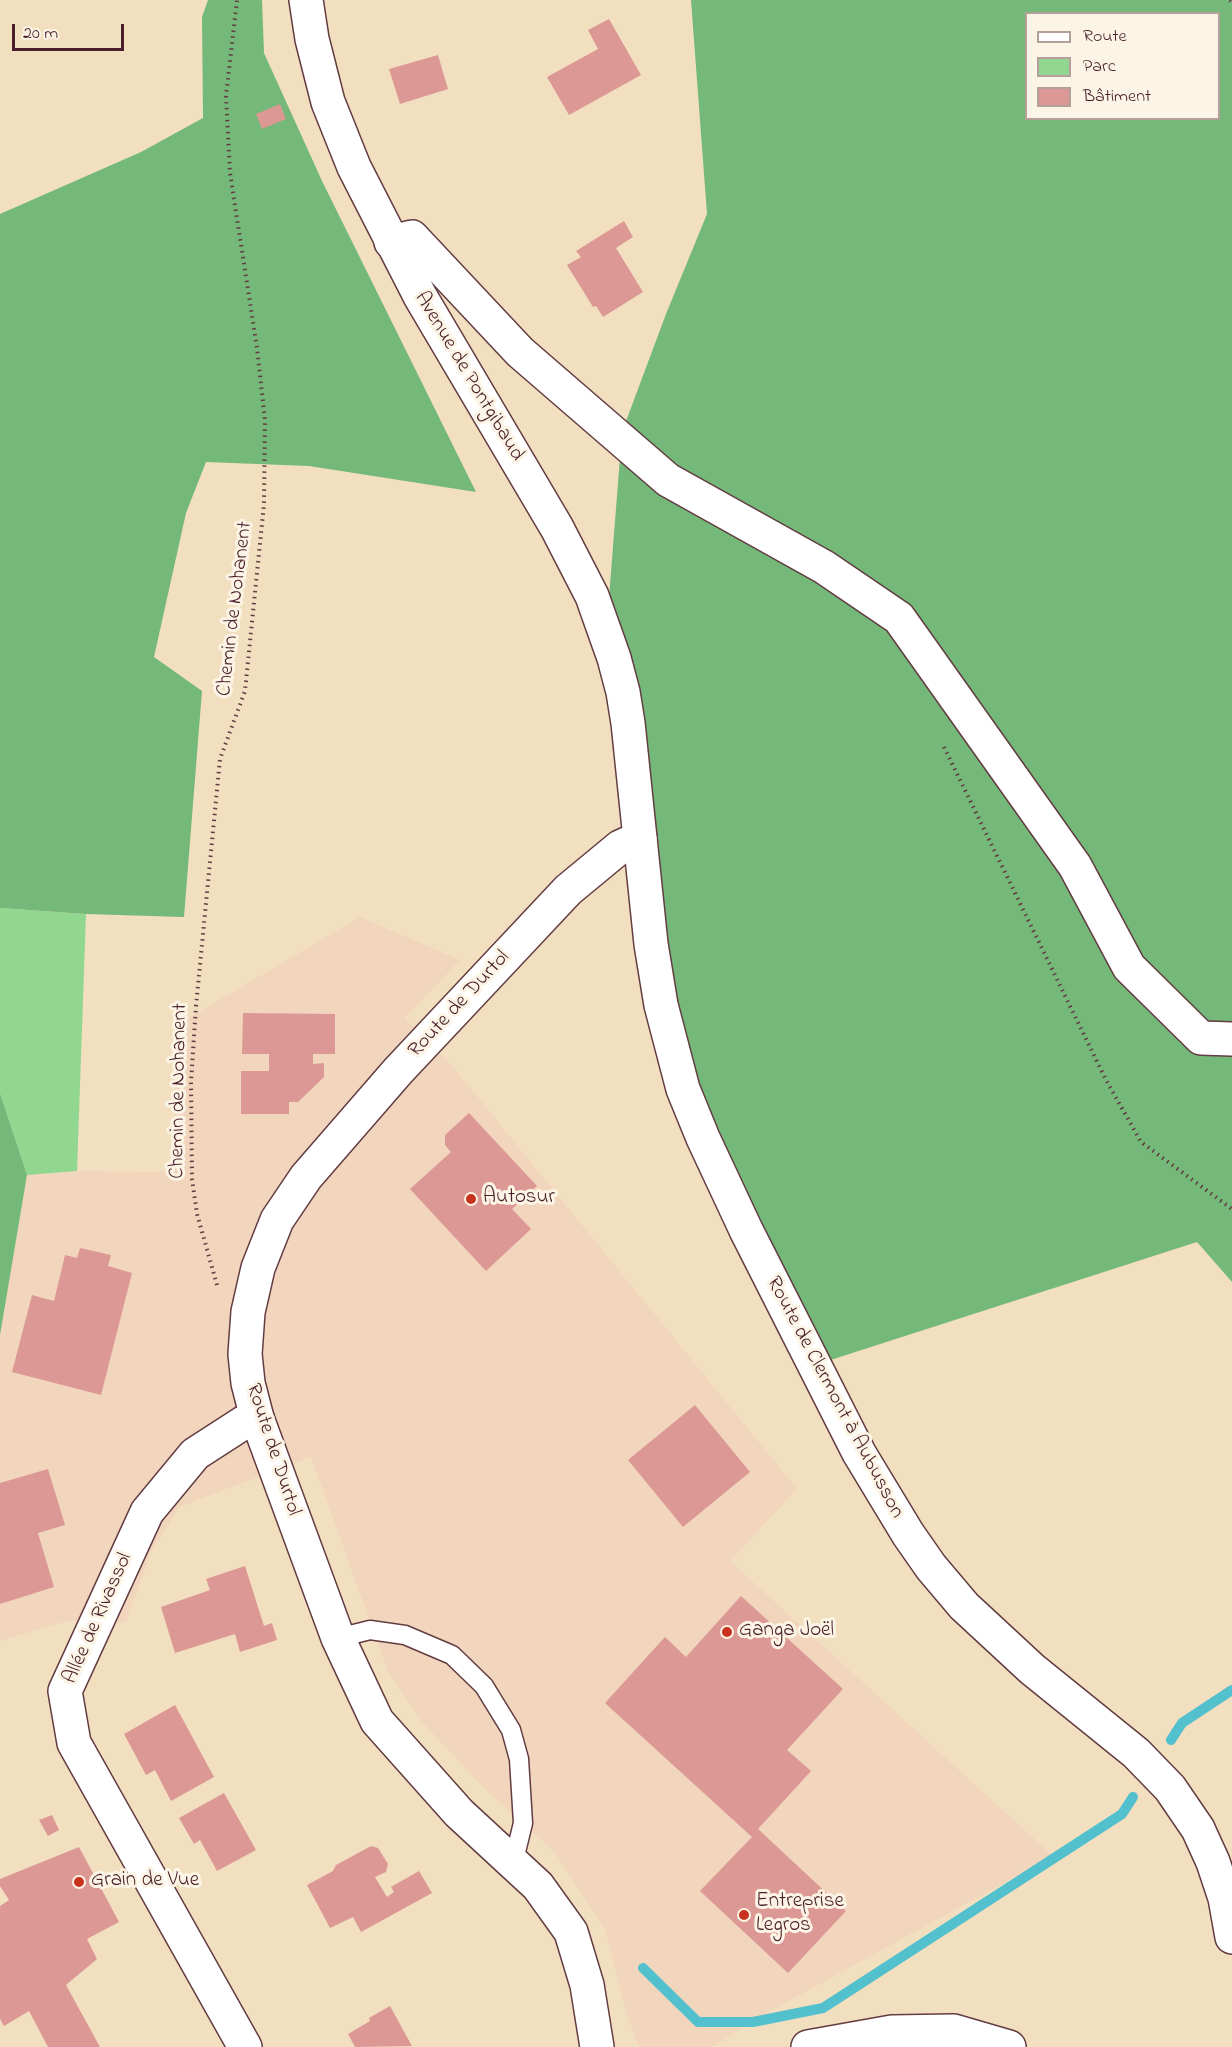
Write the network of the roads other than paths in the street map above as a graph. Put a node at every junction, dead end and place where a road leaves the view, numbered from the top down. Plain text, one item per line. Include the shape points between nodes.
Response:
1 (306, 0) edge
2 (391, 243) junction
3 (630, 752) joint
4 (640, 838) junction
5 (1232, 1039) edge
6 (257, 1418) junction
7 (338, 1638) junction
8 (513, 1864) junction
9 (1232, 1937) edge
10 (816, 2046) edge
11 (245, 2047) edge
12 (597, 2047) edge
13 (1009, 2047) edge

1 - 2 street, Avenue de Pontgibaud via 328,102
2 - 3 street, Avenue de Pontgibaud via 547,511 592,597 623,692
2 - 5 street via 412,237 520,352 668,480 824,567 899,618 1075,867 1129,967 1201,1038
3 - 4 street, Route de Clermont à Aubusson
4 - 6 street, Route de Durtol via 620,847 568,890 398,1071 306,1177 277,1220 258,1268 248,1312 244,1354
4 - 9 street, Route de Clermont à Aubusson via 655,975 683,1089 746,1230 860,1453 908,1534 964,1606 1032,1669 1136,1753 1180,1800 1213,1862
6 - 7 street, Route de Durtol
6 - 11 street, Allée de Rivassol via 195,1454 147,1512 65,1690 74,1743
7 - 8 street, Route de Durtol via 377,1721 459,1813
7 - 8 lane via 370,1630 405,1635 452,1655 484,1686 511,1730 519,1760 523,1824
8 - 12 street, Route de Durtol via 538,1887 571,1932 587,1985
10 - 13 street via 892,2032 954,2031

